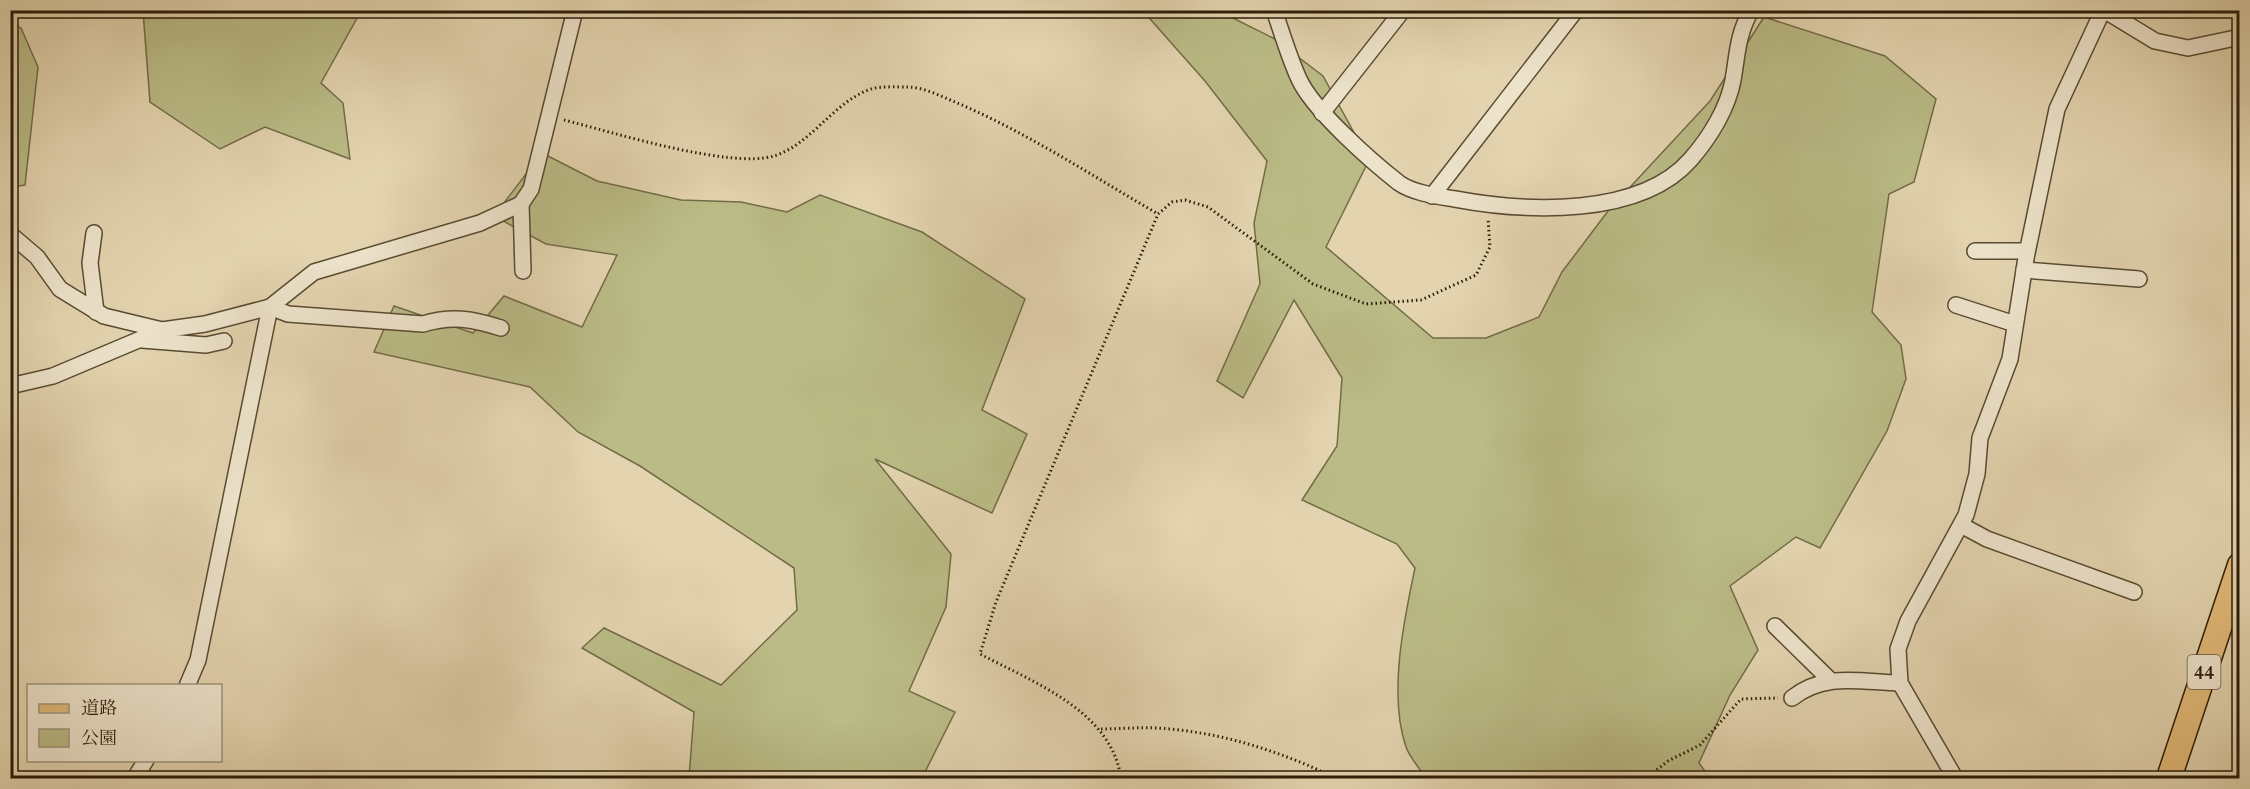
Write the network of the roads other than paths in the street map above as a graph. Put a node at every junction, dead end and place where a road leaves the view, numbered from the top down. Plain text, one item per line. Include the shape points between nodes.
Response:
1 (575, 10) edge
2 (1274, 10) edge
3 (1403, 10) edge
4 (1576, 10) edge
5 (1751, 10) edge
6 (2104, 10) edge
7 (2240, 37) edge
8 (1322, 113) junction
9 (1432, 196) junction
10 (521, 204) junction
11 (94, 233) dead end
12 (10, 234) edge
13 (1975, 251) dead end
14 (2027, 251) junction
15 (2024, 270) junction
16 (523, 271) dead end
17 (2139, 279) dead end
18 (1956, 305) dead end
19 (270, 307) junction
20 (96, 312) junction
21 (2015, 324) junction
22 (501, 328) dead end
23 (162, 330) junction
24 (140, 340) junction
25 (224, 341) dead end
26 (10, 386) edge
27 (1961, 525) junction
28 (2240, 565) edge
29 (2134, 592) dead end
30 (2231, 615) edge
31 (1775, 626) dead end
32 (1830, 680) junction
33 (1900, 683) junction
34 (188, 684) edge
35 (1792, 698) road end
36 (145, 762) edge
37 (135, 778) edge
38 (1955, 778) edge
39 (2169, 778) edge

1 - 10 street via 531,189
2 - 8 street via 1299,80
3 - 8 street
4 - 9 street
5 - 9 street via 1739,32 1733,82 1719,121 1690,160 1664,181 1626,198 1563,208 1487,205
6 - 7 street via 2155,41 2188,48
6 - 14 street via 2057,109
8 - 9 street via 1401,184
10 - 16 street
10 - 19 street via 480,223 315,272
11 - 20 street via 90,263
12 - 20 street via 37,257 60,289
13 - 14 street
14 - 15 street
15 - 17 street
15 - 21 street
18 - 21 street
19 - 22 street via 288,314 423,324 445,318 471,318
19 - 23 street via 205,324
19 - 34 street via 198,660
20 - 23 street
21 - 27 street via 2010,359 1980,438 1977,474
23 - 24 street
24 - 25 street via 206,345
24 - 26 street via 53,376
27 - 29 street via 1987,539
27 - 33 street via 1908,621 1898,650
28 - 30 main road, 44
30 - 39 main road, 44
31 - 32 street
32 - 33 street
32 - 35 street via 1805,688
33 - 38 street
36 - 37 street

